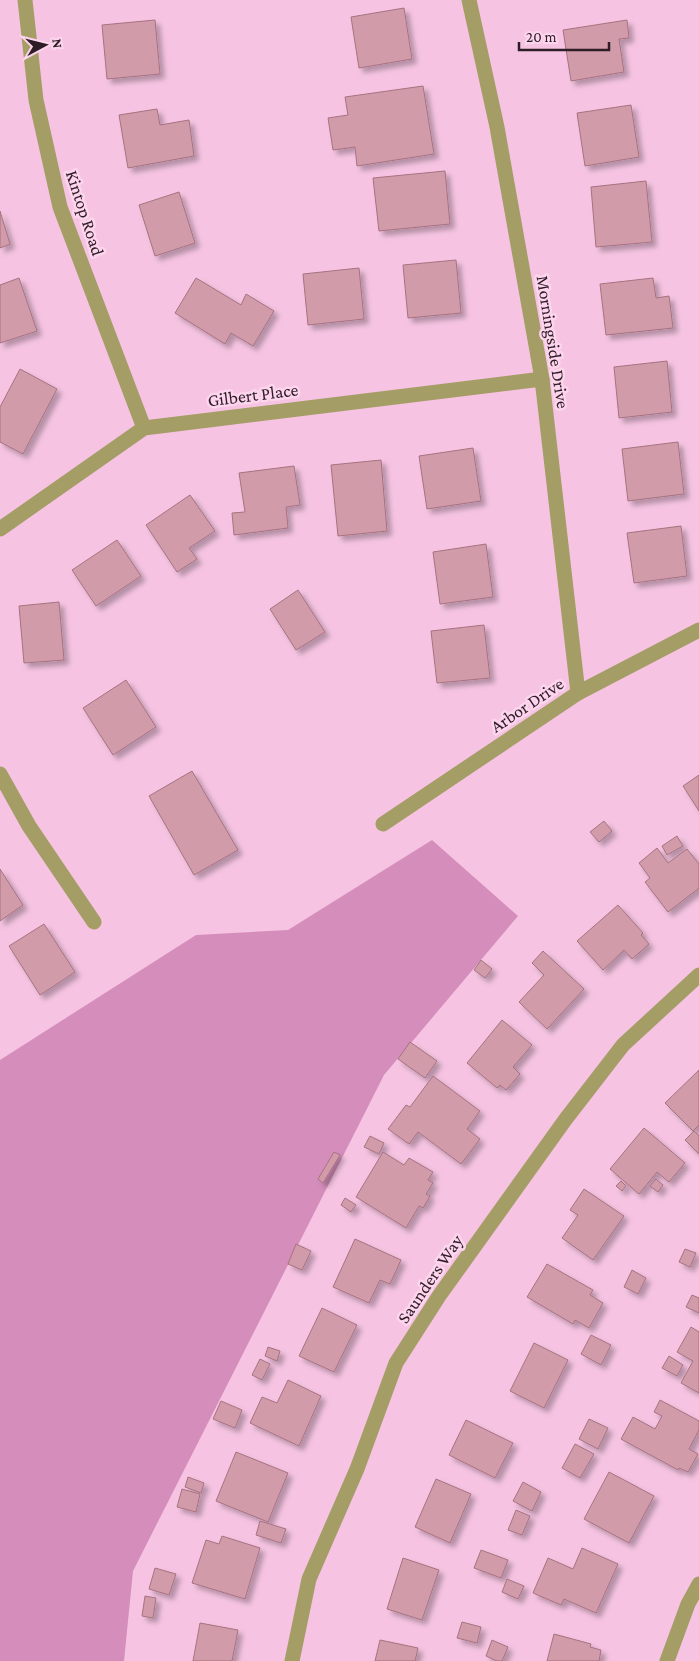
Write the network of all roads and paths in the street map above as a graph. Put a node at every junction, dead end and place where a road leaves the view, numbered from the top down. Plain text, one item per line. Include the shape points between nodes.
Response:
1 (26, 0) edge
2 (469, 0) edge
3 (542, 379) junction
4 (144, 428) junction
5 (0, 529) edge
6 (699, 630) edge
7 (578, 693) junction
8 (0, 774) edge
9 (383, 824) dead end
10 (94, 922) dead end
11 (699, 975) edge
12 (699, 1584) edge
13 (292, 1661) edge
14 (668, 1661) edge

1 - 4 street, Kintop Road via 36,100 60,207
2 - 3 street, Morningside Drive via 497,127
3 - 4 street, Gilbert Place
3 - 7 street, Morningside Drive
4 - 5 street, Gilbert Place
6 - 7 street, Arbor Drive
7 - 9 street, Arbor Drive
8 - 10 street via 29,826
11 - 13 street, Saunders Way via 623,1045 439,1296 396,1363 357,1469 309,1579
12 - 14 street via 688,1604

